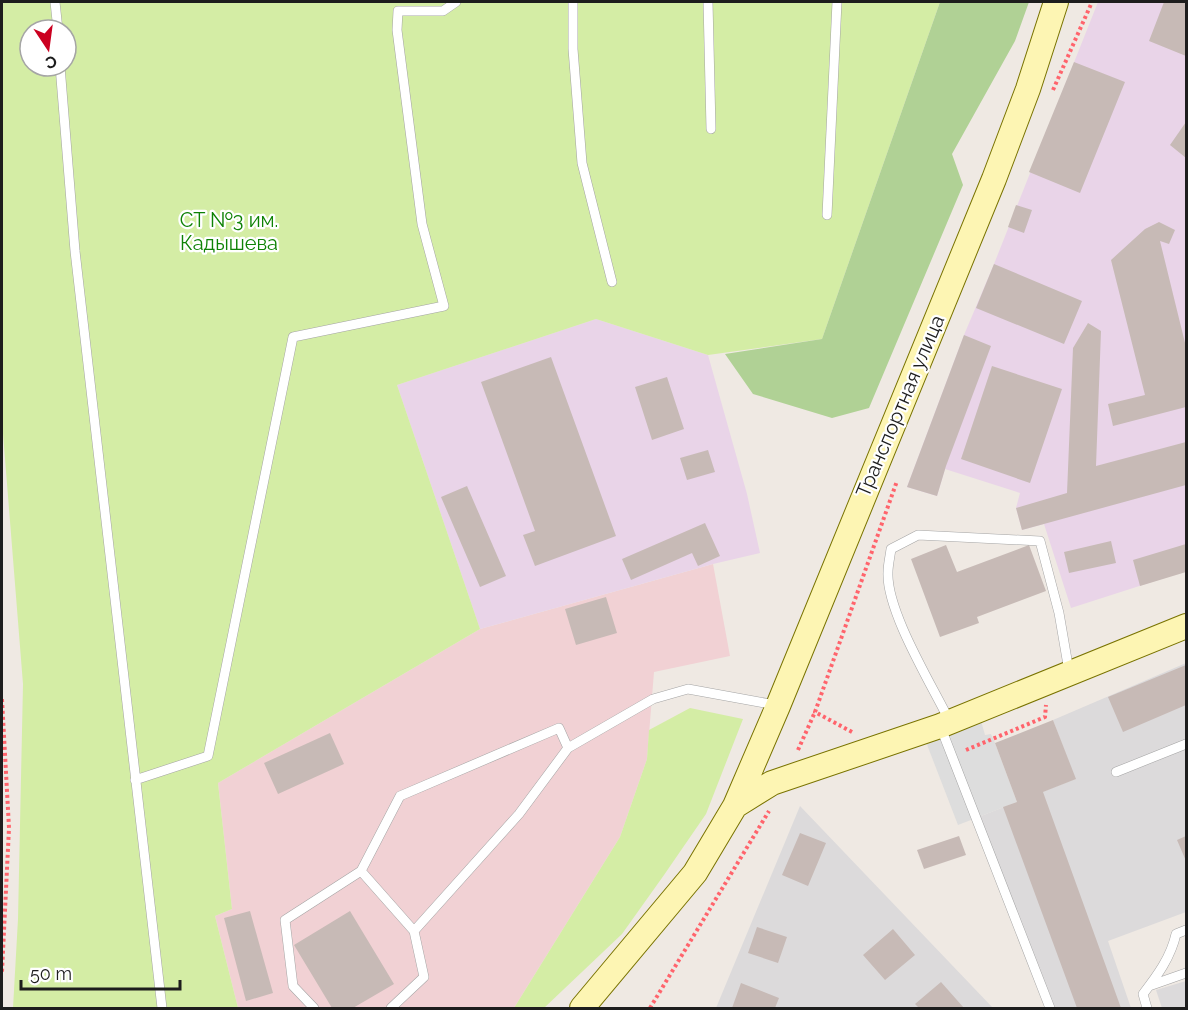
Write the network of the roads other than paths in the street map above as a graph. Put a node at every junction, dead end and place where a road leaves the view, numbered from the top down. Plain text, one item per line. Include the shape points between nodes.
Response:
1 (55, 2) edge
2 (456, 2) edge
3 (573, 2) edge
4 (708, 2) edge
5 (837, 2) edge
6 (1056, 2) edge
7 (57, 18) edge
8 (61, 78) edge
9 (711, 129) dead end
10 (827, 215) dead end
11 (612, 282) dead end
12 (1186, 626) edge
13 (1070, 674) junction
14 (778, 706) junction
15 (945, 724) junction
16 (1186, 744) edge
17 (568, 748) junction
18 (1116, 772) dead end
19 (135, 780) junction
20 (735, 806) junction
21 (361, 871) junction
22 (1186, 930) edge
23 (414, 931) junction
24 (1186, 972) edge
25 (1149, 986) junction
26 (162, 1008) edge
27 (314, 1008) edge
28 (392, 1008) edge
29 (582, 1008) edge
30 (1050, 1008) edge
31 (1147, 1008) edge

1 - 7 lane
2 - 19 lane via 443,11 398,11 397,30 422,224 444,306 293,337 208,756
3 - 11 lane via 582,164
4 - 9 lane
5 - 10 lane
6 - 14 street, Транспортная улица via 994,179
8 - 19 lane via 76,263
12 - 13 street, Транспортная улица
13 - 15 street, Транспортная улица
13 - 15 lane via 1040,542 918,535 891,549 888,574 892,600
14 - 17 lane via 688,689 653,699
14 - 20 street, Транспортная улица
15 - 20 street, Транспортная улица via 772,783
15 - 30 lane via 952,756
16 - 18 lane
17 - 21 lane via 559,728 400,796
17 - 23 lane via 519,814
19 - 26 lane
20 - 29 street, Транспортная улица via 695,873
21 - 23 lane
21 - 27 lane via 285,920 293,986
22 - 25 lane via 1176,934 1173,947
23 - 28 lane via 424,977
24 - 25 lane
25 - 31 lane via 1143,994

